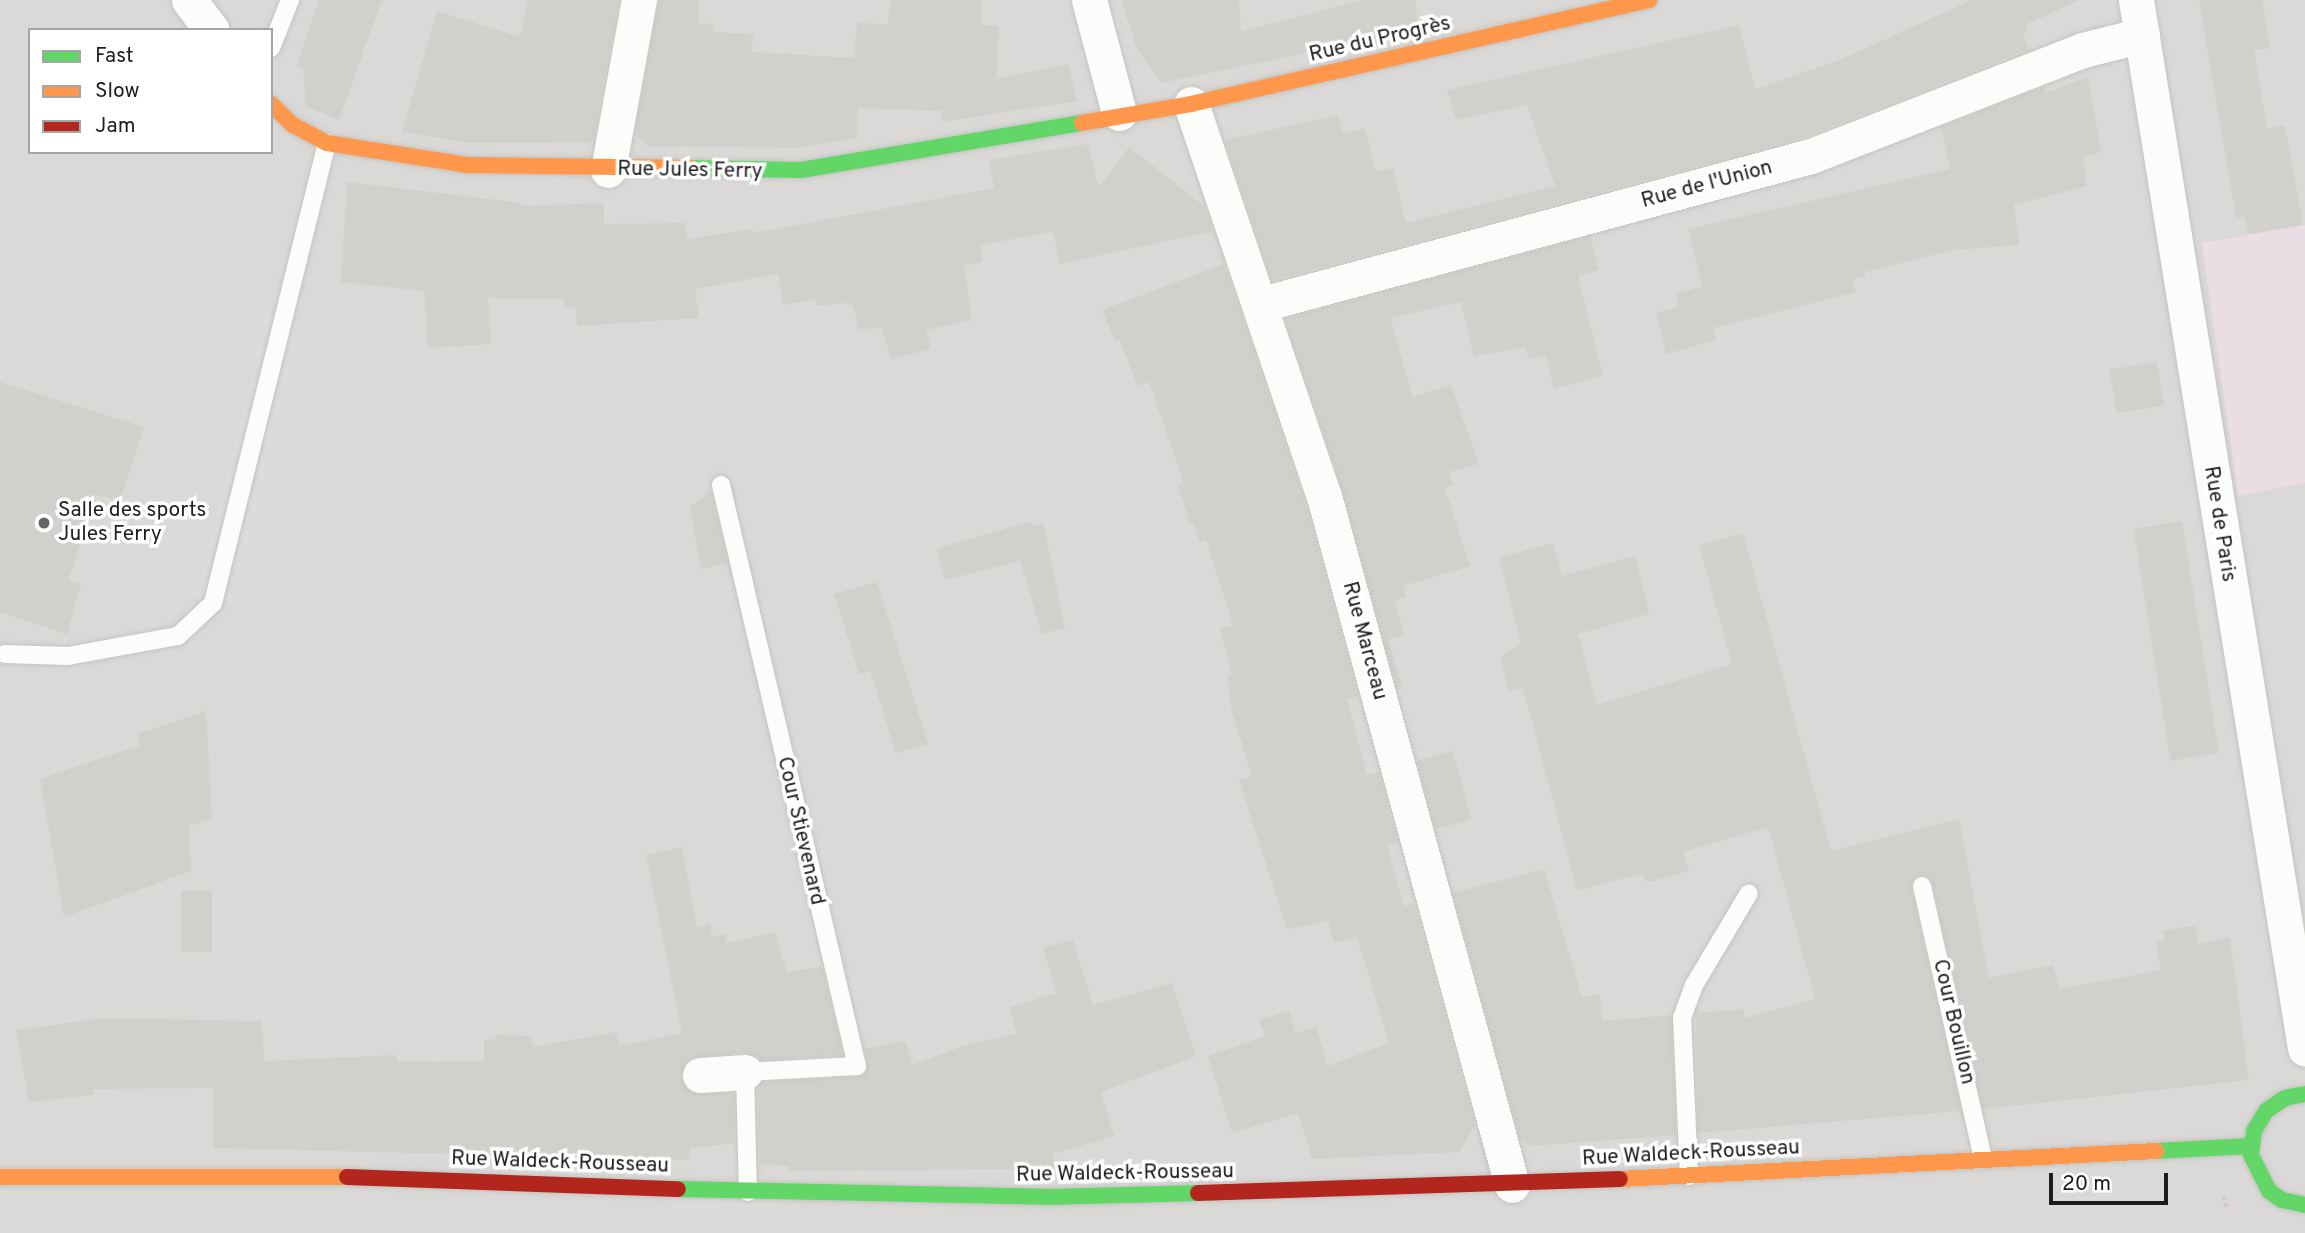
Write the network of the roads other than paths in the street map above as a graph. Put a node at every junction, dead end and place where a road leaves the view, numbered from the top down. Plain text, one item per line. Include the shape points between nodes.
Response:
1 (189, 0) edge
2 (290, 0) edge
3 (639, 0) edge
4 (1089, 0) edge
5 (1648, 0) edge
6 (2136, 0) edge
7 (210, 28) edge
8 (2142, 35) junction
9 (273, 43) edge
10 (1191, 104) junction
11 (273, 106) edge
12 (1119, 113) junction
13 (327, 143) junction
14 (608, 170) junction
15 (1262, 304) junction
16 (721, 485) dead end
17 (5, 654) dead end
18 (1922, 886) dead end
19 (1749, 894) dead end
20 (2305, 1048) edge
21 (745, 1072) junction
22 (700, 1075) dead end
23 (2305, 1094) edge
24 (2251, 1146) junction
25 (1983, 1159) junction
26 (0, 1177) edge
27 (1689, 1177) junction
28 (1512, 1185) junction
29 (748, 1192) junction
30 (2304, 1210) edge

1 - 7 street
2 - 9 lane
3 - 14 street
4 - 12 street
5 - 10 street, Rue du Progrès
6 - 8 street, Rue de Paris
8 - 15 street, Rue de l'Union via 2083,50 1811,156
8 - 20 street, Rue de Paris
10 - 12 street, Rue du Progrès
10 - 15 street, Rue Marceau
11 - 13 street, Rue Jules Ferry via 293,125
12 - 14 street, Rue Jules Ferry via 825,168
13 - 14 street, Rue Jules Ferry via 468,165
13 - 17 lane via 213,603 178,636 68,656
15 - 28 street, Rue Marceau via 1324,496
16 - 21 lane, Cour Stievenard via 857,1066
18 - 25 lane, Cour Bouillon
19 - 27 lane via 1693,987 1682,1018
21 - 22 street, Cour Stievenard
21 - 29 lane
23 - 24 street via 2285,1098 2266,1111 2256,1124
24 - 25 street, Rue Waldeck-Rousseau
24 - 30 street via 2252,1163 2263,1185
25 - 27 street, Rue Waldeck-Rousseau
26 - 29 street, Rue Waldeck-Rousseau via 274,1174
27 - 28 street, Rue Waldeck-Rousseau
28 - 29 street, Rue Waldeck-Rousseau via 1122,1196

